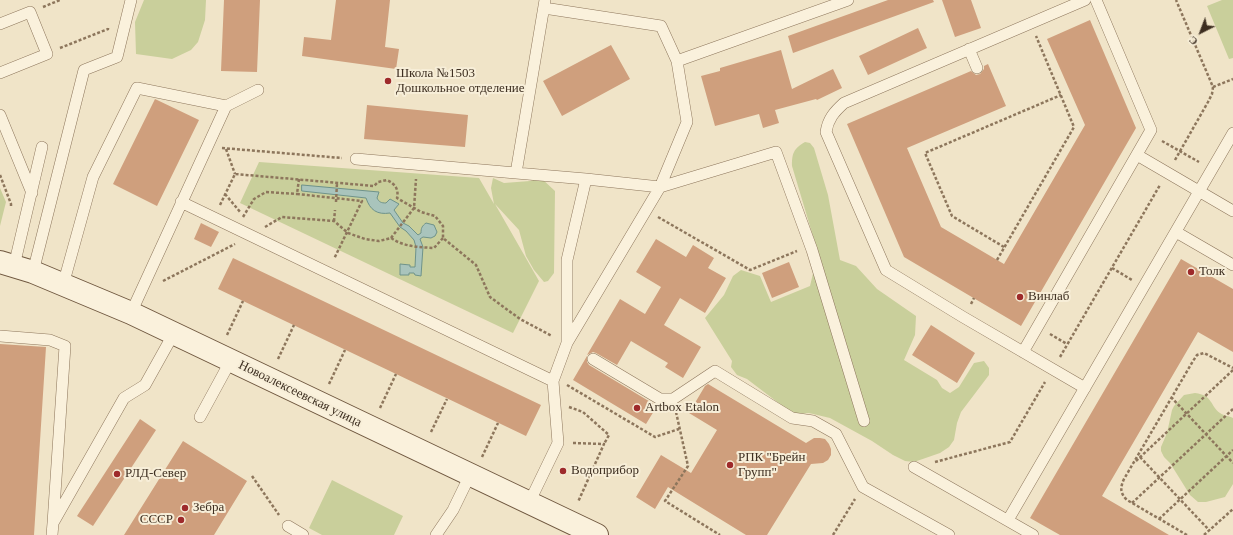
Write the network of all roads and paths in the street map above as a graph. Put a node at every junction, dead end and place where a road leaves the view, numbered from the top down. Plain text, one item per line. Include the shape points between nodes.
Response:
1 (131, 0) edge
2 (848, 0) edge
3 (1084, 0) edge
4 (1096, 0) edge
5 (1176, 0) edge
6 (544, 4) edge
7 (110, 22) dead end
8 (1030, 23) junction
9 (0, 24) edge
10 (969, 50) junction
11 (47, 54) junction
12 (677, 61) junction
13 (977, 68) dead end
14 (0, 72) edge
15 (1233, 79) edge
16 (1213, 87) junction
17 (258, 90) dead end
18 (1061, 95) junction
19 (226, 106) junction
20 (0, 115) edge
21 (1233, 133) edge
22 (1150, 134) junction
23 (42, 147) dead end
24 (207, 147) junction
25 (226, 149) junction
26 (1180, 151) junction
27 (1137, 155) junction
28 (356, 159) joint
29 (418, 165) junction
30 (1212, 170) junction
31 (1167, 172) junction
32 (516, 173) junction
33 (235, 174) junction
34 (0, 175) edge
35 (298, 179) junction
36 (586, 179) junction
37 (337, 182) junction
38 (660, 187) junction
39 (1199, 191) junction
40 (32, 194) junction
41 (225, 194) junction
42 (297, 194) junction
43 (336, 200) junction
44 (181, 202) junction
45 (12, 204) dead end
46 (414, 208) junction
47 (335, 210) dead end
48 (646, 210) junction
49 (1233, 211) edge
50 (243, 217) junction
51 (213, 218) junction
52 (334, 221) junction
53 (1176, 232) junction
54 (348, 233) junction
55 (250, 236) junction
56 (391, 238) junction
57 (444, 238) junction
58 (811, 246) junction
59 (1004, 247) junction
60 (997, 260) dead end
61 (1233, 265) edge
62 (16, 267) edge
63 (328, 273) junction
64 (62, 285) junction
65 (243, 301) dead end
66 (135, 303) junction
67 (294, 325) dead end
68 (1037, 327) junction
69 (174, 333) junction
70 (227, 335) dead end
71 (0, 336) edge
72 (567, 344) junction
73 (1067, 344) junction
74 (345, 350) dead end
75 (1064, 351) dead end
76 (1023, 352) junction
77 (278, 359) dead end
78 (593, 359) dead end
79 (231, 360) junction
80 (1053, 369) junction
81 (1233, 369) edge
82 (396, 374) dead end
83 (553, 379) junction
84 (329, 384) dead end
85 (1085, 388) junction
86 (1172, 397) junction
87 (447, 399) dead end
88 (673, 399) junction
89 (554, 401) junction
90 (380, 408) dead end
91 (1233, 409) edge
92 (1187, 414) junction
93 (200, 417) dead end
94 (864, 421) dead end
95 (498, 423) dead end
96 (679, 429) junction
97 (431, 432) dead end
98 (1206, 434) junction
99 (558, 443) junction
100 (604, 444) junction
101 (1233, 450) edge
102 (1139, 456) junction
103 (1226, 456) junction
104 (482, 457) dead end
105 (1233, 463) edge
106 (914, 467) joint
107 (470, 475) junction
108 (252, 476) dead end
109 (1160, 478) junction
110 (863, 487) junction
111 (1180, 499) junction
112 (578, 502) dead end
113 (530, 503) junction
114 (1132, 503) junction
115 (1233, 509) edge
116 (1159, 519) junction
117 (1008, 520) junction
118 (53, 523) junction
119 (288, 526) joint
120 (1210, 531) junction
121 (52, 535) edge
122 (303, 535) edge
123 (436, 535) edge
124 (597, 535) edge
125 (720, 535) edge
126 (834, 535) edge
127 (949, 535) edge
128 (1033, 535) edge
129 (1187, 535) edge
130 (1204, 535) edge

1 - 62 lane via 117,57 84,70
2 - 12 lane
3 - 8 lane
4 - 22 lane via 1151,126
5 - 16 path
6 - 12 lane via 661,26
6 - 32 lane
7 - 11 path via 108,29
8 - 10 lane
8 - 18 path
9 - 11 lane via 30,12
10 - 13 lane
10 - 76 lane via 844,103 830,116 826,132 886,270
11 - 14 lane
12 - 38 lane via 686,122
15 - 16 path
16 - 26 path via 1208,102
17 - 19 lane
18 - 59 path via 1074,127
18 - 59 path via 925,153 952,216
19 - 24 lane
19 - 64 lane via 137,88 93,176
20 - 40 lane
21 - 30 lane
22 - 26 path
22 - 27 lane
23 - 40 lane
24 - 25 path
24 - 44 lane
25 - 28 path
25 - 33 path
26 - 30 path
26 - 31 path
27 - 31 lane
27 - 68 lane
28 - 29 lane
29 - 32 lane
29 - 46 path
30 - 39 lane
31 - 39 lane
31 - 73 path
32 - 36 lane
33 - 35 path
33 - 41 path
34 - 45 path
35 - 37 path
35 - 42 path
36 - 38 lane
36 - 72 lane via 567,260
37 - 43 path
37 - 46 path via 374,186 387,180 395,185 398,198
38 - 48 lane
38 - 58 lane via 776,152
39 - 49 lane
39 - 53 lane
40 - 62 lane
41 - 50 path
41 - 51 path
42 - 43 path
42 - 50 path via 266,192 254,199
43 - 54 path via 362,201
44 - 51 lane
44 - 66 lane
46 - 56 path
46 - 57 path via 435,216 443,226
47 - 52 path
48 - 58 path via 750,270
48 - 72 lane
50 - 55 path
51 - 55 lane
52 - 54 path
52 - 55 path via 282,217
53 - 61 lane
53 - 85 lane
54 - 56 path via 365,240 379,241
54 - 63 path
55 - 63 lane
55 - 66 path
56 - 57 path via 398,244 434,248
57 - 72 path via 476,265 490,297 520,319
58 - 94 lane
59 - 60 path
62 - 64 street, Новоалексеевская улица
63 - 83 lane
64 - 66 street, Новоалексеевская улица
65 - 70 path
66 - 69 street, Новоалексеевская улица
67 - 77 path
68 - 73 path
68 - 76 lane
69 - 79 street, Новоалексеевская улица
69 - 118 lane via 145,385 124,398
71 - 118 lane via 50,340 65,346
72 - 83 lane
73 - 75 path
74 - 84 path
76 - 80 lane
78 - 88 lane via 660,399
79 - 93 lane
79 - 107 street, Новоалексеевская улица
80 - 85 lane
80 - 106 path via 1010,442
81 - 86 path via 1204,353 1198,355
81 - 92 path
82 - 90 path
83 - 89 lane
83 - 96 path via 655,437
85 - 117 lane
86 - 92 path
86 - 102 path
87 - 97 path
88 - 96 path
88 - 110 lane via 715,371 792,418 813,421 836,434
89 - 99 lane
89 - 100 path via 583,412 608,435
91 - 98 path
92 - 98 path
92 - 102 path
95 - 104 path
96 - 125 path via 688,466 665,501
98 - 103 path
98 - 109 path
99 - 100 path
99 - 113 lane
100 - 112 path
101 - 103 path
102 - 109 path
102 - 114 path via 1121,488 1122,495
103 - 105 path
103 - 111 path
106 - 117 lane
107 - 113 street, Новоалексеевская улица
107 - 123 lane via 453,510
108 - 119 path
109 - 111 path
109 - 114 path
110 - 126 path
110 - 127 lane
111 - 116 path
111 - 120 path
113 - 124 street, Новоалексеевская улица
114 - 116 path
115 - 120 path
116 - 129 path
117 - 128 lane
118 - 121 lane
119 - 122 lane
120 - 130 path

